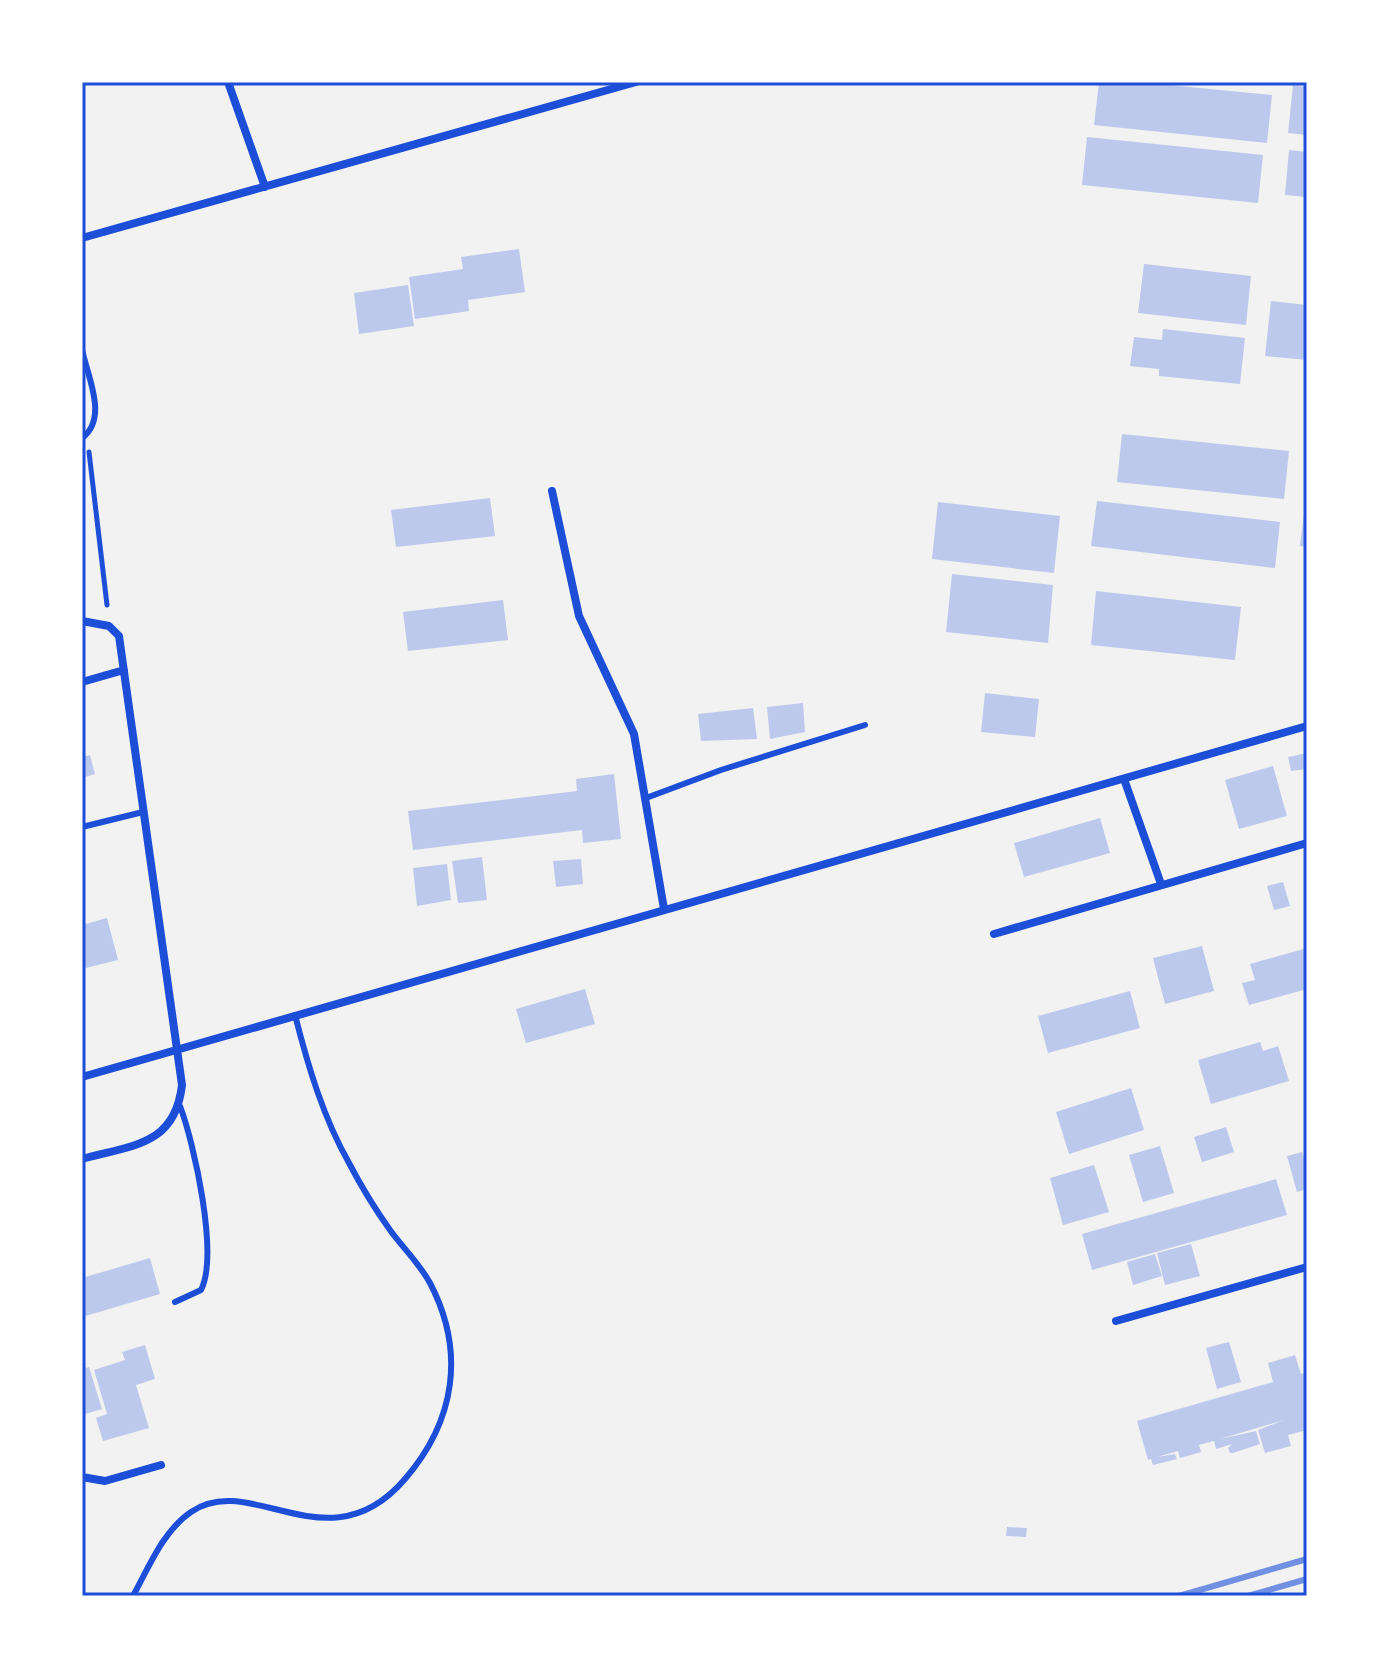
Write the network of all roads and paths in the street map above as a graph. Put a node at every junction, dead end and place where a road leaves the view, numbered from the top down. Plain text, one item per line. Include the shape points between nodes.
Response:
1 (228, 82) edge
2 (636, 82) edge
3 (265, 187) junction
4 (82, 238) edge
5 (82, 349) edge
6 (84, 436) edge
7 (552, 491) dead end
8 (82, 621) edge
9 (109, 626) junction
10 (124, 670) junction
11 (82, 682) edge
12 (865, 725) dead end
13 (1307, 726) edge
14 (1124, 779) junction
15 (646, 798) junction
16 (143, 812) junction
17 (82, 827) edge
18 (1307, 843) edge
19 (1161, 884) junction
20 (664, 909) junction
21 (994, 934) dead end
22 (295, 1015) junction
23 (176, 1051) junction
24 (82, 1077) edge
25 (180, 1106) junction
26 (82, 1159) edge
27 (1307, 1267) edge
28 (175, 1302) dead end
29 (1116, 1321) dead end
30 (161, 1465) dead end
31 (82, 1477) edge
32 (133, 1596) edge

1 - 3 street
2 - 3 street
3 - 4 street
5 - 6 lane via 95,408 95,423
6 - 9 path
7 - 15 street via 579,616 634,734
8 - 9 street
9 - 10 street via 119,636
10 - 11 street
10 - 16 street
12 - 15 lane
13 - 14 street
14 - 19 street
14 - 20 street
15 - 20 street
16 - 17 lane
16 - 23 street
18 - 19 street
19 - 21 street
20 - 22 street
22 - 23 street
22 - 32 lane via 310,1072 346,1159 441,1306 453,1384 442,1421 390,1497 341,1518 239,1503 210,1504 192,1511 172,1530
23 - 24 street
23 - 25 street
25 - 26 street via 156,1138
25 - 28 lane via 195,1151 207,1264 201,1290
27 - 29 street
30 - 31 street via 105,1481

